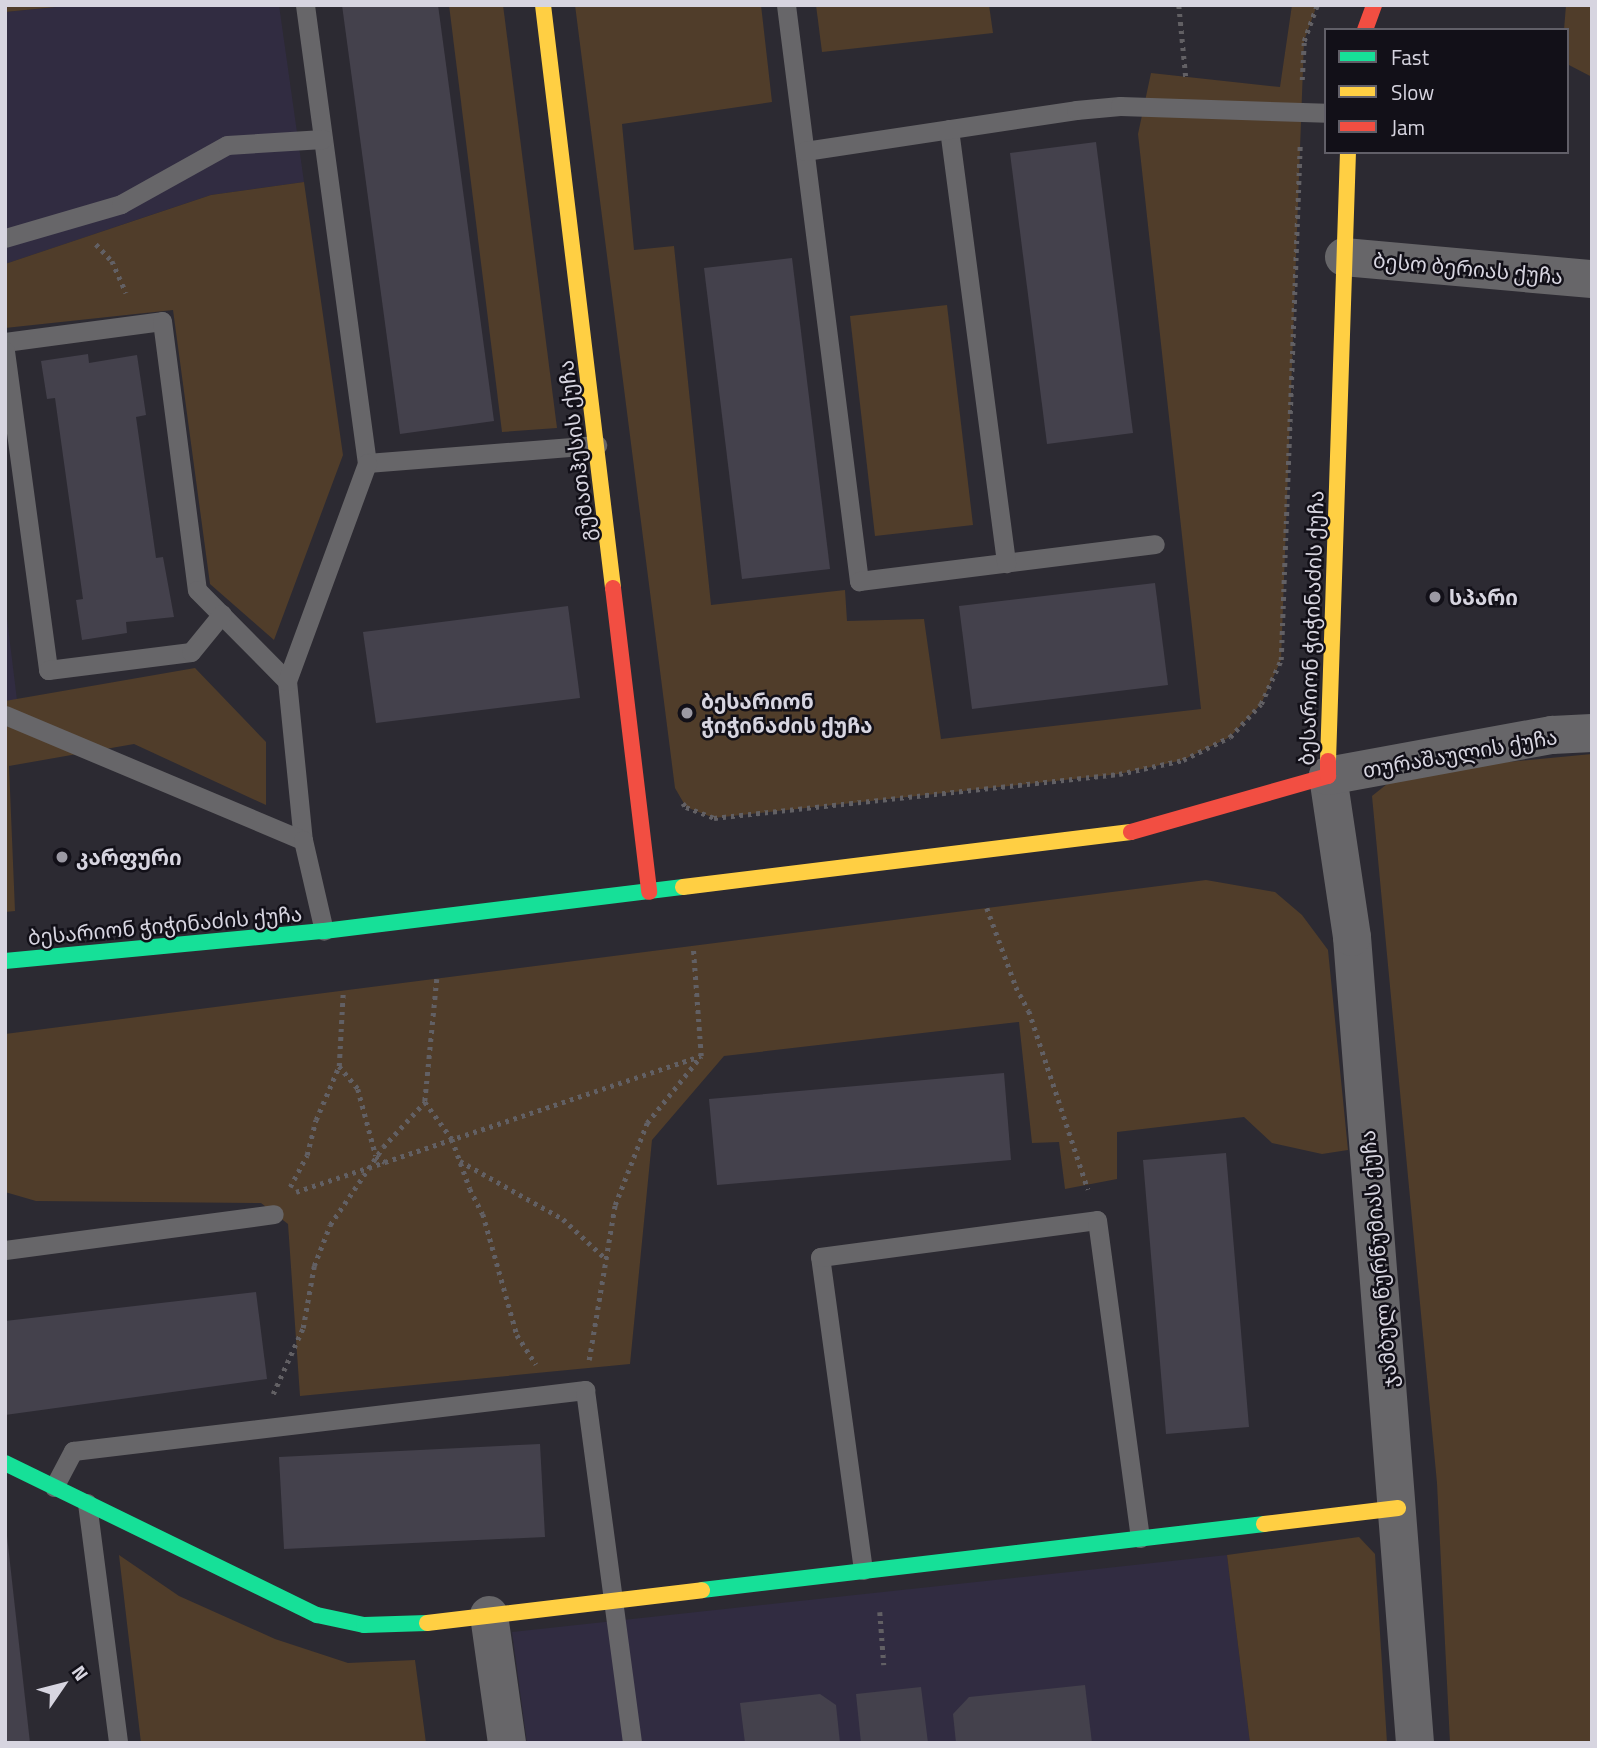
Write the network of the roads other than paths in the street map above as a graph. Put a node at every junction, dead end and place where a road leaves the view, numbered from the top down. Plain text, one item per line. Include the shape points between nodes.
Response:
1 (305, 5) edge
2 (544, 5) edge
3 (786, 5) edge
4 (1374, 5) edge
5 (1366, 28) edge
6 (1324, 113) edge
7 (949, 129) junction
8 (323, 139) junction
9 (804, 151) junction
10 (1348, 154) edge
11 (5, 238) edge
12 (1344, 257) junction
13 (1592, 279) edge
14 (5, 342) edge
15 (5, 351) edge
16 (597, 445) junction
17 (367, 463) junction
18 (1155, 544) dead end
19 (1006, 562) junction
20 (222, 614) junction
21 (287, 681) junction
22 (5, 715) edge
23 (1592, 733) edge
24 (1328, 776) junction
25 (303, 840) junction
26 (649, 892) junction
27 (324, 931) junction
28 (5, 961) edge
29 (274, 1214) dead end
30 (5, 1250) edge
31 (5, 1464) edge
32 (54, 1487) junction
33 (87, 1503) junction
34 (1398, 1508) junction
35 (1140, 1538) junction
36 (870, 1570) junction
37 (613, 1600) junction
38 (489, 1615) junction
39 (117, 1743) edge
40 (507, 1743) edge
41 (632, 1743) edge
42 (1415, 1743) edge

1 - 8 lane
2 - 16 street, გუმათჰესის ქუჩა
3 - 9 lane
4 - 5 street
6 - 7 lane via 1121,106
7 - 9 lane
7 - 19 lane
8 - 11 lane via 228,145 121,204
8 - 17 lane
9 - 19 lane via 859,581
10 - 12 street, ბესარიონ ჭიჭინაძის ქუჩა
12 - 13 street, ბესო ბერიას ქუჩა
12 - 24 street, ბესარიონ ჭიჭინაძის ქუჩა
14 - 20 lane via 162,321 197,590
15 - 20 lane via 47,670 191,652
16 - 17 lane
16 - 26 street, გუმათჰესის ქუჩა
17 - 21 lane
18 - 19 lane
20 - 21 lane
21 - 25 lane
22 - 25 lane
23 - 24 street, თურაშაულის ქუჩა via 1552,735
24 - 26 street, ბესარიონ ჭიჭინაძის ქუჩა via 1125,834
24 - 34 street, ჯამბულ წურწუმიას ქუჩა via 1352,937
25 - 27 lane
26 - 27 street, ბესარიონ ჭიჭინაძის ქუჩა
27 - 28 street, ბესარიონ ჭიჭინაძის ქუჩა
29 - 30 lane
31 - 32 street
32 - 33 street
32 - 37 lane via 73,1451 585,1390
33 - 38 street via 317,1615 364,1625
33 - 39 lane
34 - 35 street
34 - 42 street, ჯამბულ წურწუმიას ქუჩა
35 - 36 street
35 - 36 lane via 1097,1220 820,1256
36 - 37 street
37 - 38 street
37 - 41 lane
38 - 40 street

